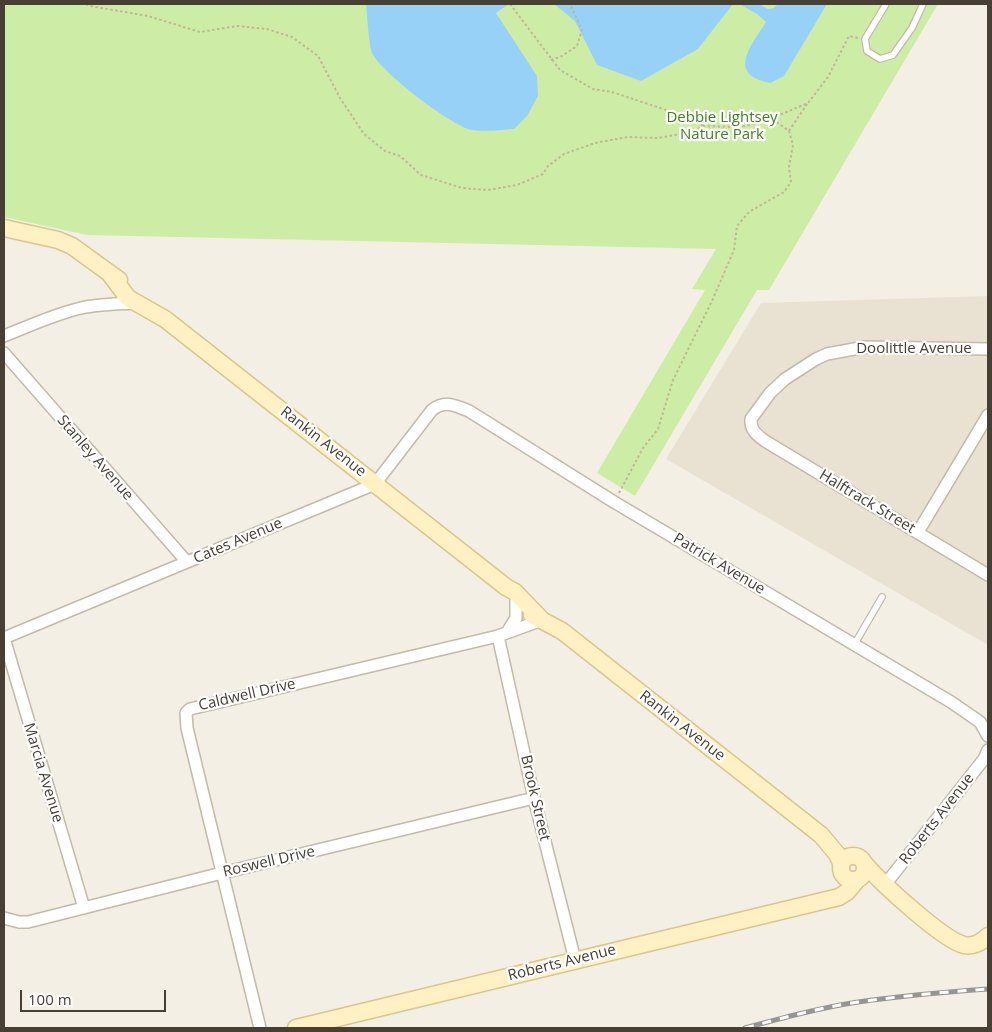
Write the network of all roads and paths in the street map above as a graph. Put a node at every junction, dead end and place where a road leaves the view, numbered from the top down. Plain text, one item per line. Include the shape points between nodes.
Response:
1 (86, 4) edge
2 (510, 4) edge
3 (570, 4) edge
4 (886, 4) edge
5 (923, 4) edge
6 (865, 39) junction
7 (551, 60) junction
8 (808, 103) junction
9 (771, 118) junction
10 (703, 126) junction
11 (788, 131) junction
12 (4, 228) edge
13 (136, 303) junction
14 (4, 336) edge
15 (988, 349) edge
16 (4, 353) edge
17 (443, 404) joint
18 (988, 414) edge
19 (750, 424) joint
20 (375, 484) junction
21 (614, 502) junction
22 (918, 532) junction
23 (187, 562) junction
24 (988, 575) edge
25 (506, 587) junction
26 (882, 597) dead end
27 (516, 601) junction
28 (542, 620) junction
29 (503, 633) junction
30 (4, 638) edge
31 (854, 645) junction
32 (988, 736) edge
33 (988, 750) edge
34 (534, 798) junction
35 (854, 869) junction
36 (222, 872) junction
37 (884, 886) junction
38 (84, 908) junction
39 (4, 918) edge
40 (988, 936) edge
41 (575, 960) junction
42 (260, 1028) edge
43 (296, 1028) edge

1 - 10 path via 148,16 200,32 237,26 268,28 292,37 318,56 364,134 385,150 400,156 421,175 462,188 488,190 516,185 543,174 564,154 595,143 628,137 658,138 692,132
2 - 7 path
3 - 7 path via 582,30 576,46
4 - 6 lane
5 - 6 lane via 912,28 892,55 880,59 867,51
6 - 8 path via 849,36 828,77
7 - 10 path via 560,70 593,90 612,92 690,118
8 - 9 path
8 - 11 path
9 - 10 path via 740,127
9 - 11 path
11 - 21 path via 793,145 789,167 791,182 784,192 749,212 737,226 734,250 673,380 658,429 643,448
12 - 13 street, Rankin Avenue via 72,246 110,274 128,298
13 - 14 street via 82,308
13 - 20 street, Rankin Avenue via 165,319
15 - 19 street, Doolittle Avenue via 865,347 827,354 801,368 770,393
16 - 23 street, Stanley Avenue
17 - 20 street, Cates Avenue via 432,410
17 - 21 street, Patrick Avenue via 455,404 469,411
18 - 22 street
19 - 22 street, Halftrack Street via 765,441
20 - 23 street, Cates Avenue
20 - 25 street, Rankin Avenue
21 - 31 street, Patrick Avenue
22 - 24 street, Halftrack Street
23 - 30 street, Cates Avenue
25 - 27 street, Rankin Avenue
25 - 28 street, Rankin Avenue
26 - 31 lane
27 - 28 street, Rankin Avenue
27 - 29 street via 516,618
28 - 29 street, Caldwell Drive
28 - 35 street, Rankin Avenue via 562,631 821,835
29 - 34 street, Brook Street
29 - 36 street, Caldwell Drive via 190,709 186,713 187,728
30 - 38 street, Marcia Avenue
31 - 32 street, Patrick Avenue via 971,714
33 - 37 street, Roberts Avenue
34 - 36 street, Roswell Drive
34 - 41 street, Brook Street
35 - 37 street
35 - 41 street, Roberts Avenue via 828,898
36 - 38 street, Roswell Drive
36 - 42 street, Caldwell Drive
37 - 40 street via 955,942 970,945 981,943
38 - 39 street, Roswell Drive via 28,922
41 - 43 street, Roberts Avenue

